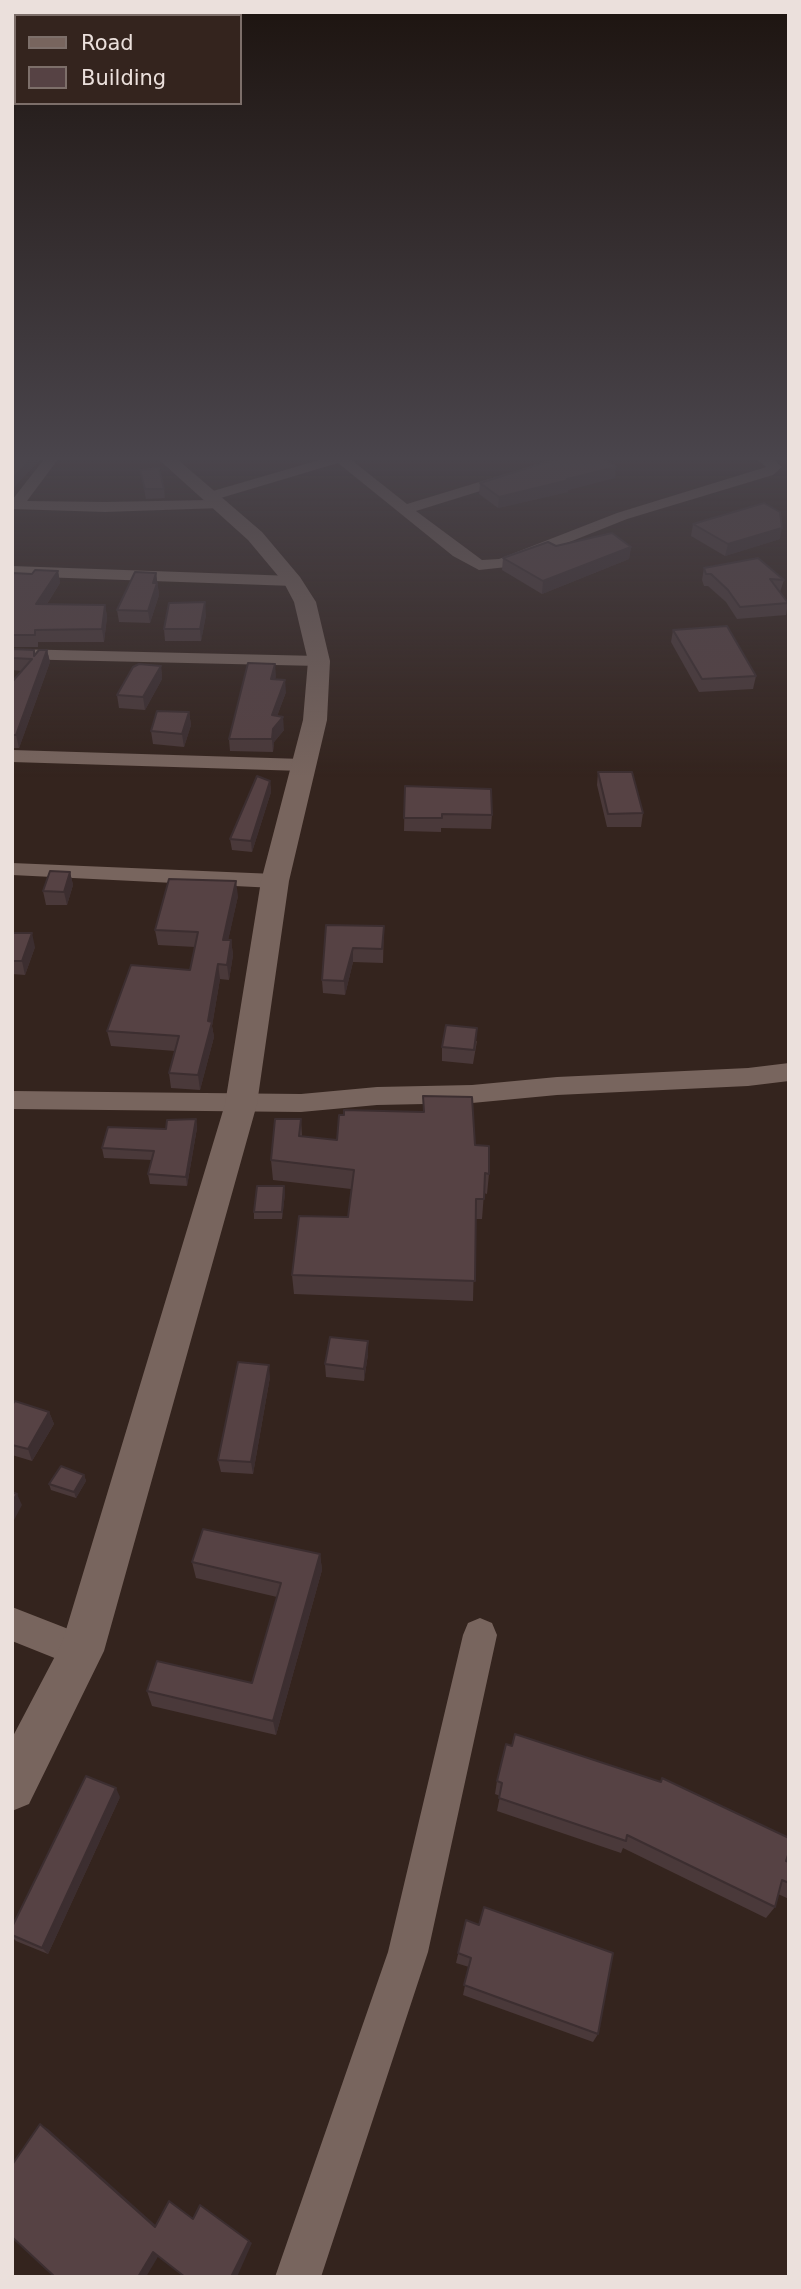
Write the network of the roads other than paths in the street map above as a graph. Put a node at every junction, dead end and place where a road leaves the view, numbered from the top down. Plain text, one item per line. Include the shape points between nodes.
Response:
1 (279, 565) edge
2 (12, 571) edge
3 (293, 582) junction
4 (12, 654) edge
5 (319, 661) junction
6 (12, 756) edge
7 (303, 765) junction
8 (12, 869) edge
9 (275, 881) junction
10 (789, 1072) edge
11 (12, 1100) edge
12 (240, 1104) junction
13 (12, 1624) edge
14 (480, 1636) dead end
15 (82, 1651) junction
16 (12, 1787) edge
17 (298, 2277) edge

1 - 3 street
2 - 3 street
3 - 5 street via 306,602
4 - 5 street
5 - 7 street via 315,720
6 - 7 street
7 - 9 street
8 - 9 street
9 - 12 street
10 - 12 street via 472,1094
11 - 12 street
12 - 15 street
13 - 15 street
14 - 17 street via 408,1952
15 - 16 street

